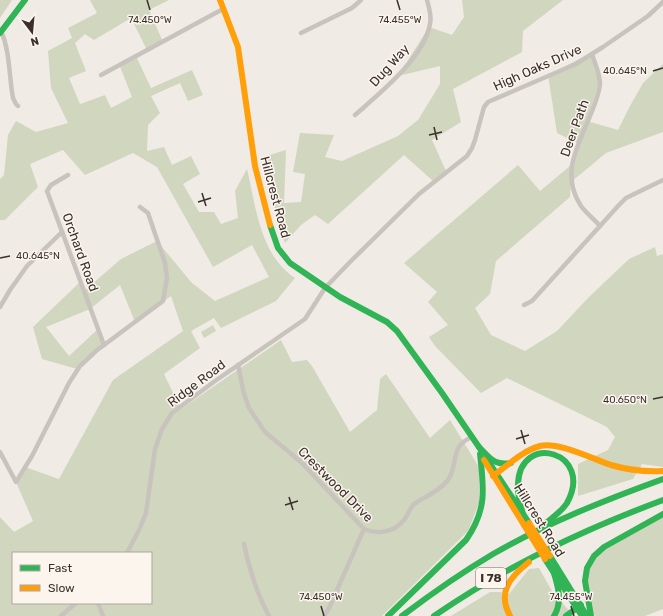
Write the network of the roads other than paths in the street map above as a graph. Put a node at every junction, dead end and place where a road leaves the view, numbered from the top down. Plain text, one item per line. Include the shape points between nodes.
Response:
1 (25, 0) edge
2 (220, 0) edge
3 (361, 0) edge
4 (427, 0) edge
5 (663, 2) edge
6 (223, 9) junction
7 (1, 32) edge
8 (301, 34) dead end
9 (592, 54) junction
10 (101, 75) dead end
11 (18, 106) dead end
12 (355, 115) dead end
13 (68, 175) dead end
14 (663, 180) edge
15 (140, 207) dead end
16 (600, 226) junction
17 (62, 232) junction
18 (325, 288) junction
19 (524, 305) dead end
20 (0, 307) edge
21 (104, 345) junction
22 (238, 365) junction
23 (472, 437) junction
24 (480, 451) junction
25 (0, 452) edge
26 (512, 463) junction
27 (663, 471) edge
28 (495, 475) junction
29 (663, 479) edge
30 (663, 500) edge
31 (523, 514) junction
32 (663, 514) edge
33 (526, 524) junction
34 (364, 529) junction
35 (537, 531) junction
36 (244, 544) dead end
37 (552, 546) junction
38 (128, 552) edge
39 (548, 557) junction
40 (553, 570) junction
41 (75, 604) edge
42 (98, 604) edge
43 (579, 607) junction
44 (61, 616) edge
45 (103, 616) edge
46 (269, 616) edge
47 (324, 616) edge
48 (388, 616) edge
49 (402, 616) edge
50 (434, 616) edge
51 (510, 616) edge
52 (554, 616) edge
53 (566, 616) edge
54 (582, 616) edge
55 (587, 616) edge
56 (590, 616) edge

1 - 7 main road
2 - 6 main road, Hillcrest Road
3 - 8 street via 352,8
4 - 12 street, Dug Way via 431,23 419,49 404,68
5 - 9 street, High Oaks Drive via 648,16
6 - 10 street
6 - 18 main road, Hillcrest Road via 238,47 256,166 276,243 290,264
7 - 11 street via 4,36 13,98
9 - 16 street, Deer Path via 600,85 570,172 578,201
9 - 18 street, High Oaks Drive via 569,68 488,102 467,156 419,194
13 - 17 street, Orchard Road via 50,185 47,191
14 - 16 street via 626,198
15 - 21 street via 148,214 165,263 167,278 163,301
16 - 19 street via 532,301
17 - 20 street via 26,266
17 - 21 street, Orchard Road
18 - 22 street, Ridge Road via 305,319
18 - 23 main road, Hillcrest Road via 387,322 397,331
21 - 25 street via 87,359 75,374 16,482
22 - 34 street, Crestwood Drive via 249,408 265,432 302,463
22 - 38 street, Ridge Road via 183,403 167,419 154,450 146,513
23 - 24 main road, Hillcrest Road
23 - 34 street, Crestwood Drive via 459,445 451,475 446,482 413,505 404,521 396,528 383,532
24 - 26 main road via 494,462
24 - 28 main road, Hillcrest Road
24 - 48 main road via 484,495 482,511 475,528 466,540
26 - 27 main road via 546,445 626,469
26 - 28 main road
28 - 31 main road, Hillcrest Road
28 - 33 main road, Hillcrest Road
29 - 35 main road, I 78 via 582,509
30 - 37 main road, I 78 via 590,528
31 - 33 main road, Hillcrest Road
31 - 35 main road via 518,486 524,464 530,457 542,452 561,456 572,469 573,488 563,508
32 - 56 main road via 604,547 594,556 587,568 584,581
33 - 39 main road, Hillcrest Road, bridge
34 - 47 street
35 - 49 main road, I 78 via 472,566
36 - 46 street
37 - 50 main road, I 78 via 479,585
37 - 51 main road via 523,566 511,578 504,597 505,609
39 - 40 main road, Hillcrest Road
39 - 43 main road, Hillcrest Road
40 - 43 main road, Hillcrest Road
40 - 52 main road via 560,594
41 - 44 street
42 - 45 street
43 - 53 main road
43 - 54 main road, Hillcrest Road
43 - 55 main road, Hillcrest Road

